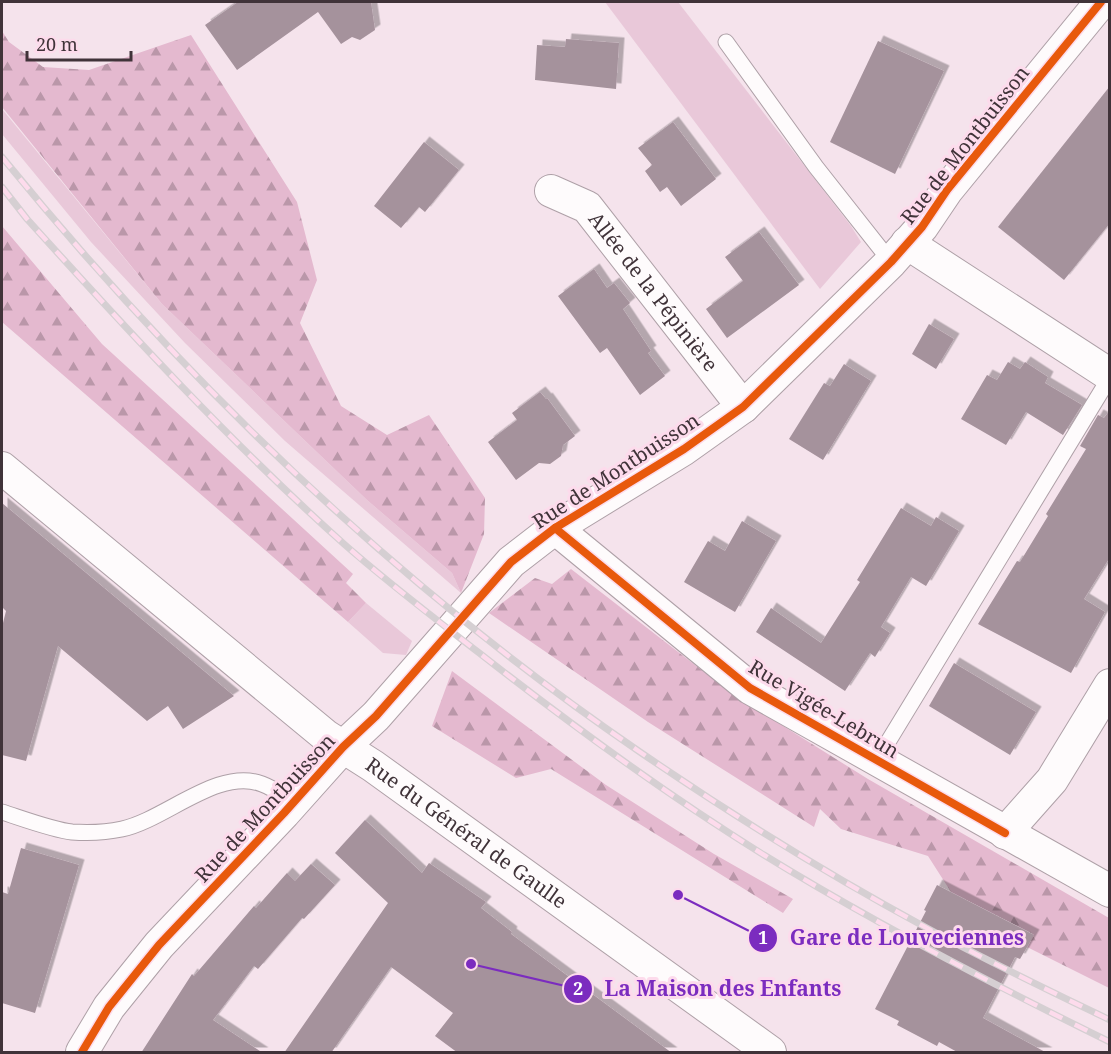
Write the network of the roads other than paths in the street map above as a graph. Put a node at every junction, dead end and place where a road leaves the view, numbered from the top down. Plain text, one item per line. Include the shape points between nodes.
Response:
1 (1101, 2) edge
2 (726, 42) dead end
3 (551, 191) dead end
4 (899, 253) junction
5 (1110, 376) edge
6 (743, 406) junction
7 (2, 468) edge
8 (555, 528) junction
9 (1110, 685) edge
10 (344, 747) junction
11 (877, 760) junction
12 (294, 802) junction
13 (2, 812) edge
14 (1005, 833) junction
15 (1110, 891) edge
16 (82, 1053) edge
17 (770, 1053) edge

1 - 4 street, Rue de Montbuisson
2 - 4 lane via 816,167
3 - 6 street, Allée de la Pépinière via 587,207
4 - 5 street
4 - 6 street, Rue de Montbuisson
5 - 11 lane
6 - 8 street, Rue de Montbuisson via 684,449
7 - 10 street, Rue du Général de Gaulle
8 - 10 street, Rue de Montbuisson via 510,562 376,716
8 - 11 street, Rue Vigée-Lebrun via 750,688
9 - 14 street via 1052,780
10 - 12 street, Rue de Montbuisson
10 - 17 street, Rue du Général de Gaulle
11 - 14 street, Rue Vigée-Lebrun
12 - 13 lane via 262,784 246,780 198,793 149,821 121,830 72,832
12 - 16 street, Rue de Montbuisson via 159,945 109,1008
14 - 15 street, Rue Vigée-Lebrun

